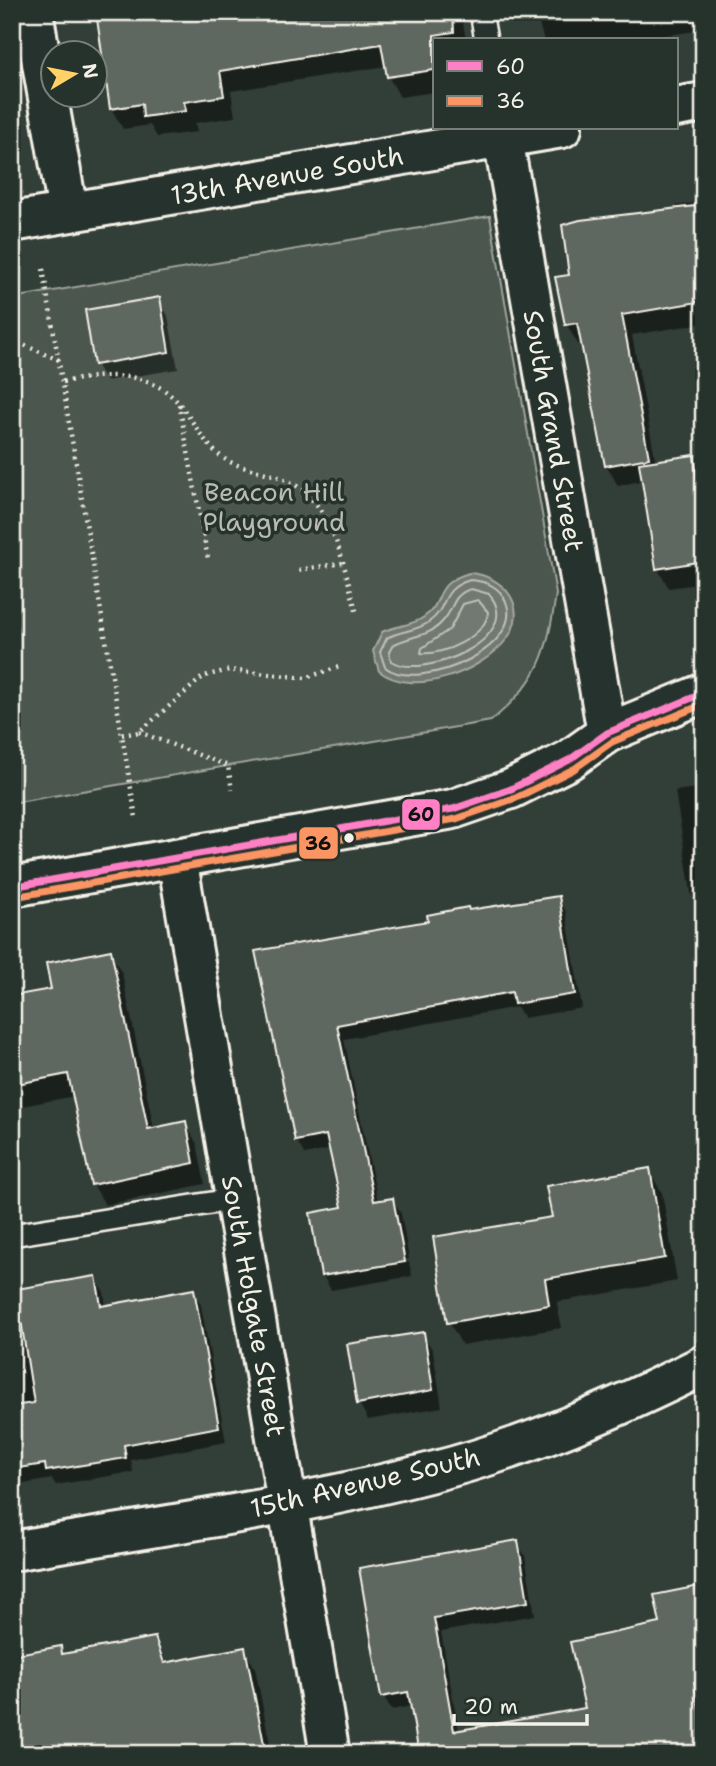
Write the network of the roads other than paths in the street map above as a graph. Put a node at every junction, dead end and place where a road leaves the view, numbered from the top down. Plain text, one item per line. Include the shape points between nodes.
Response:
1 (33, 12) edge
2 (481, 12) edge
3 (486, 38) edge
4 (704, 102) edge
5 (678, 107) edge
6 (538, 130) edge
7 (502, 133) edge
8 (68, 212) junction
9 (12, 222) edge
10 (704, 693) edge
11 (607, 733) junction
12 (177, 858) junction
13 (12, 887) edge
14 (236, 1199) junction
15 (12, 1236) edge
16 (704, 1365) edge
17 (287, 1503) junction
18 (12, 1551) edge
19 (330, 1754) edge

1 - 8 street
2 - 3 lane
4 - 5 street
6 - 7 street, 13th Avenue South
7 - 8 street, 13th Avenue South
7 - 11 street, South Grand Street
8 - 9 street, 13th Avenue South
10 - 11 street
11 - 12 street via 569,760 511,789 453,809
12 - 13 street
12 - 14 street, South Holgate Street
14 - 15 lane
14 - 17 street, South Holgate Street
16 - 17 street, 15th Avenue South via 539,1438 430,1473
17 - 18 street, 15th Avenue South
17 - 19 street, South Holgate Street

